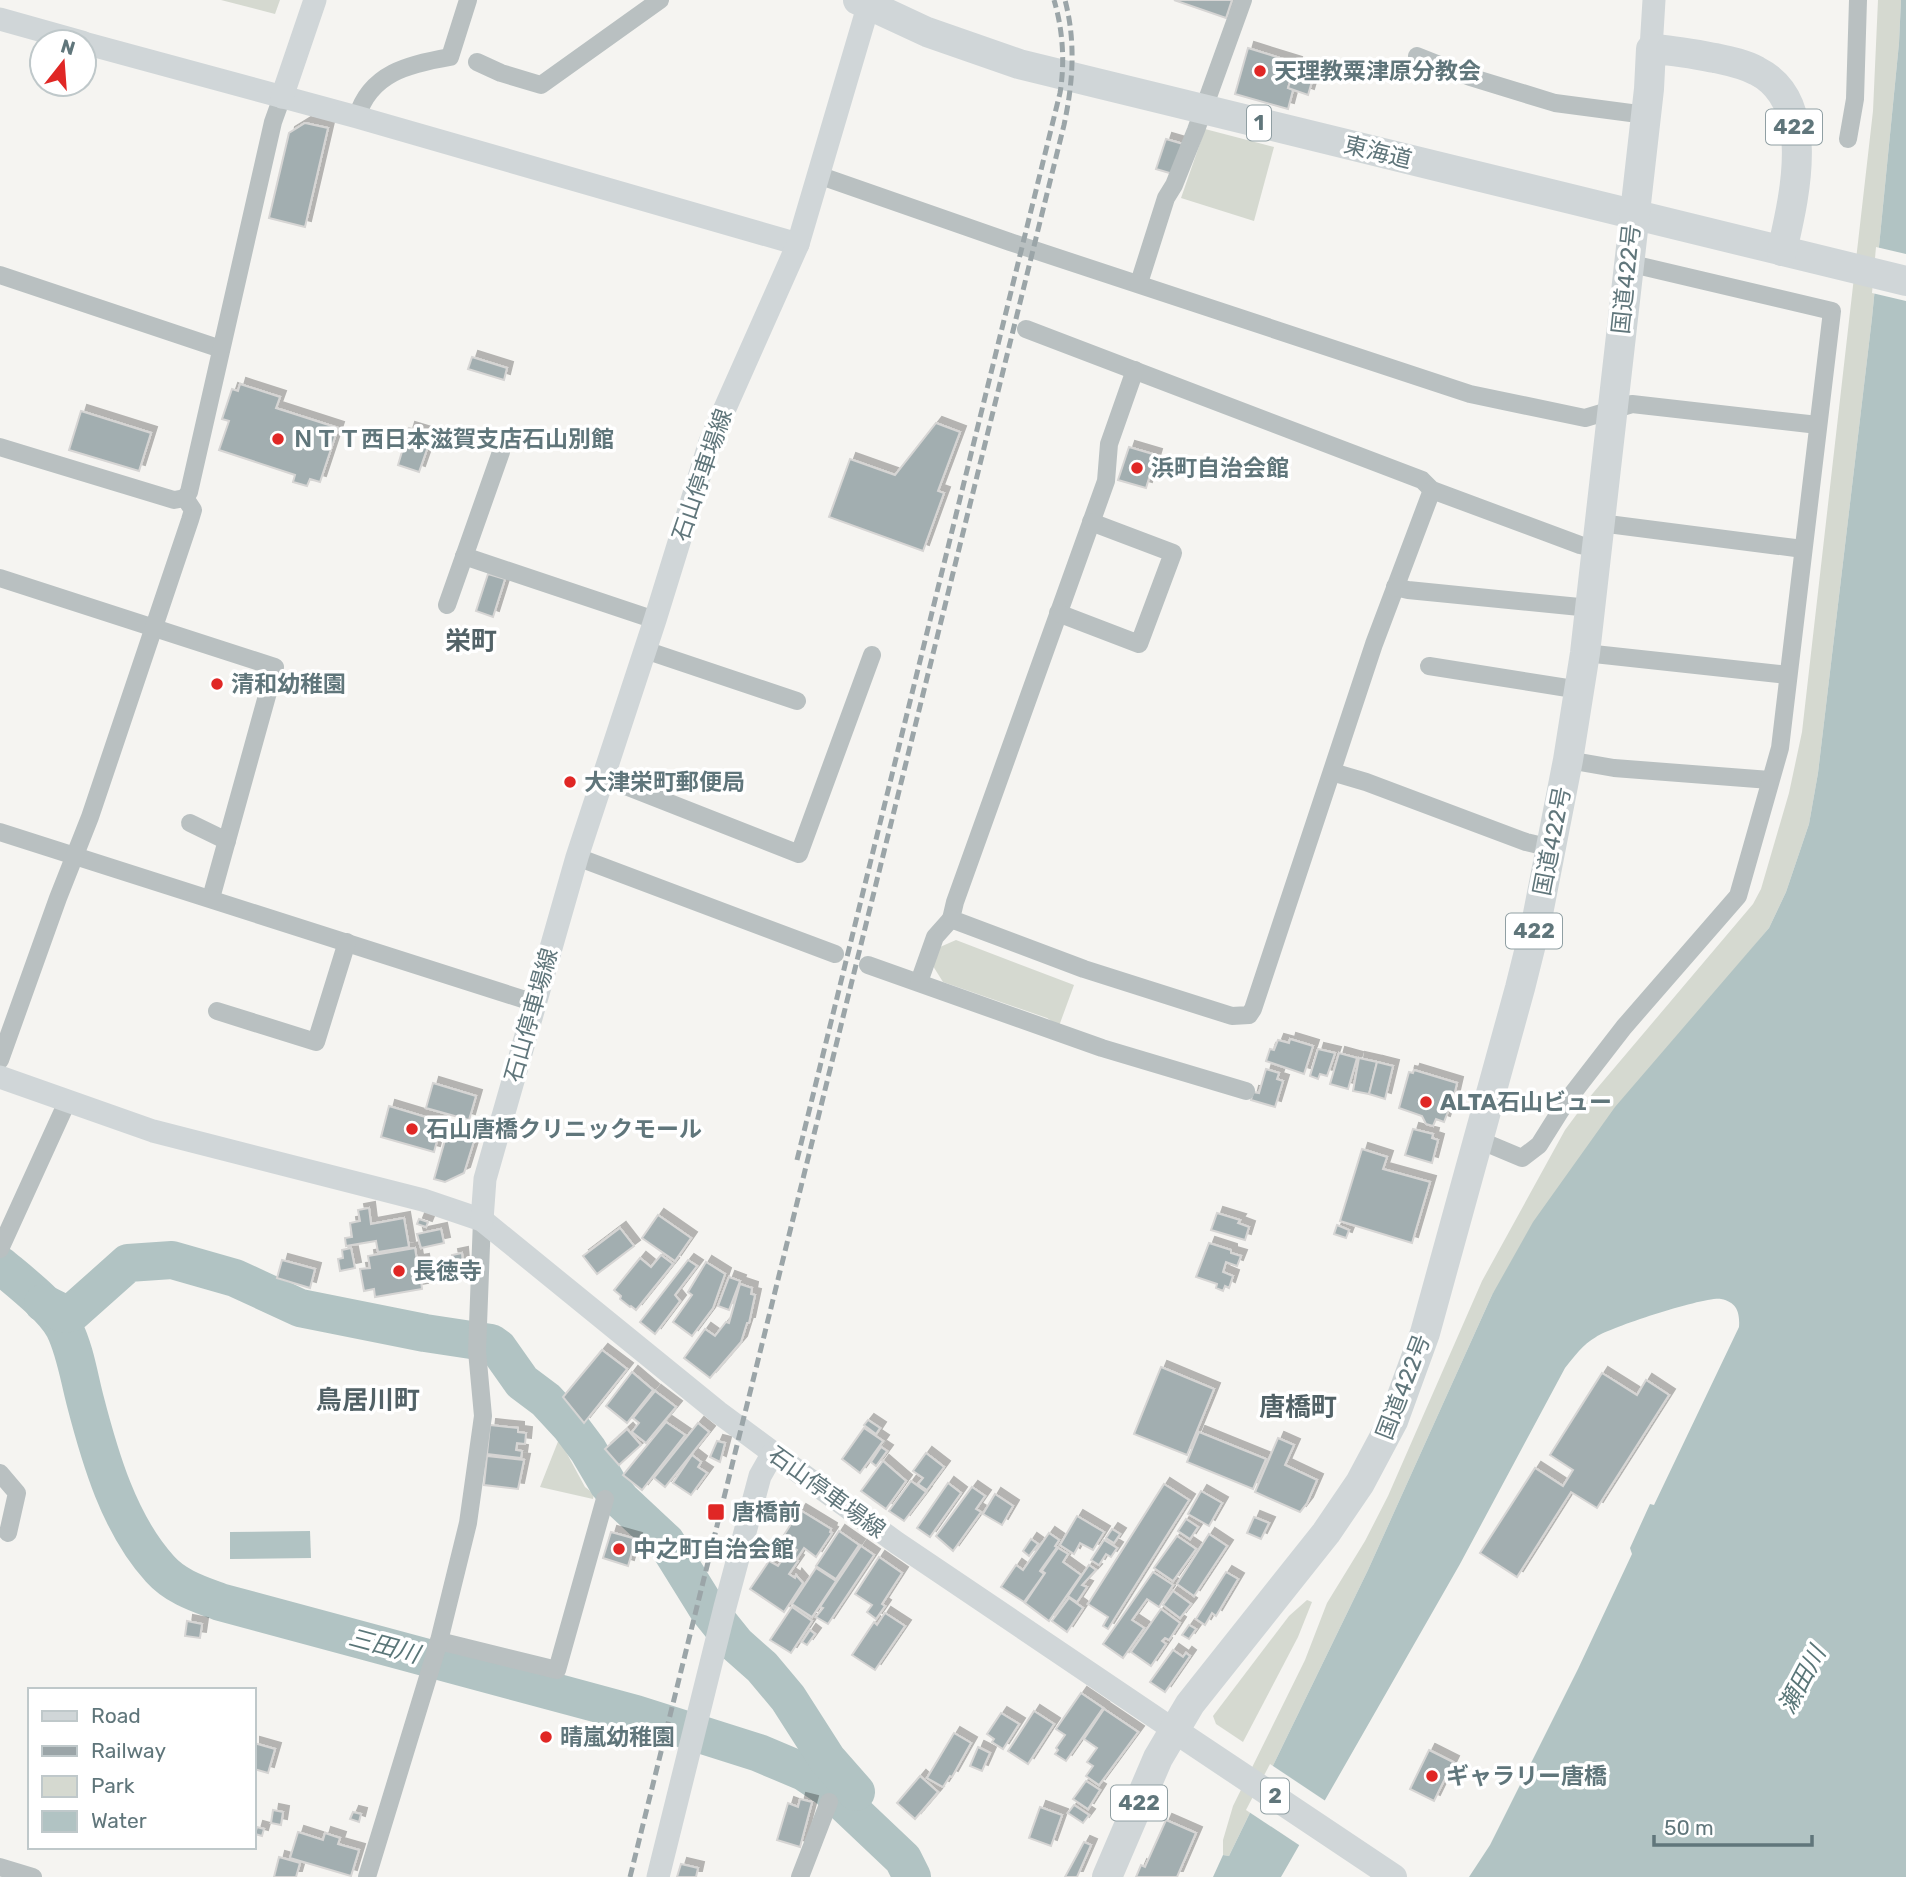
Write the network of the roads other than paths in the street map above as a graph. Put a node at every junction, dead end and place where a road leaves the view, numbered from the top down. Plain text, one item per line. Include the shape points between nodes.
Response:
1 (315, 0) edge
2 (468, 0) edge
3 (660, 0) edge
4 (1243, 0) edge
5 (1654, 0) edge
6 (1858, 0) edge
7 (865, 1) edge
8 (0, 19) edge
9 (32, 28) edge
10 (98, 46) edge
11 (1651, 49) junction
12 (1417, 56) dead end
13 (477, 62) dead end
14 (282, 97) junction
15 (1204, 110) junction
16 (1646, 114) junction
17 (357, 117) junction
18 (1848, 139) dead end
19 (818, 175) junction
20 (1634, 213) junction
21 (798, 244) junction
22 (1782, 251) junction
23 (1628, 263) junction
24 (0, 275) edge
25 (1906, 281) edge
26 (1139, 283) junction
27 (1026, 329) dead end
28 (221, 349) junction
29 (1135, 370) junction
30 (1612, 411) junction
31 (1818, 425) junction
32 (0, 447) edge
33 (501, 452) dead end
34 (1432, 490) junction
35 (185, 498) junction
36 (1091, 522) junction
37 (1598, 536) junction
38 (1803, 549) junction
39 (464, 556) junction
40 (0, 578) edge
41 (1395, 587) junction
42 (447, 605) dead end
43 (1590, 608) junction
44 (1058, 613) junction
45 (655, 620) junction
46 (153, 628) junction
47 (645, 650) junction
48 (1585, 653) junction
49 (872, 655) dead end
50 (1429, 666) dead end
51 (1788, 675) junction
52 (1580, 690) junction
53 (797, 701) dead end
54 (1568, 760) junction
55 (1332, 772) junction
56 (603, 777) junction
57 (1770, 780) junction
58 (190, 823) dead end
59 (0, 832) edge
60 (227, 841) junction
61 (1551, 848) junction
62 (75, 855) junction
63 (577, 857) junction
64 (211, 898) junction
65 (951, 919) junction
66 (347, 942) junction
67 (835, 954) dead end
68 (868, 965) dead end
69 (919, 982) junction
70 (535, 1003) junction
71 (218, 1011) dead end
72 (0, 1060) edge
73 (0, 1077) edge
74 (1246, 1091) dead end
75 (67, 1102) junction
76 (1479, 1140) junction
77 (482, 1220) junction
78 (0, 1250) edge
79 (773, 1453) junction
80 (0, 1473) edge
81 (605, 1499) dead end
82 (8, 1533) dead end
83 (437, 1646) junction
84 (1174, 1730) junction
85 (830, 1802) dead end
86 (367, 1877) edge
87 (658, 1877) edge
88 (800, 1877) edge
89 (1107, 1877) edge
90 (1394, 1877) edge

1 - 14 main road
2 - 17 street via 450,57 419,63 380,80 362,100
3 - 13 street via 541,85
4 - 15 street
5 - 11 main road
6 - 18 street via 1855,99
7 - 15 street via 988,55
7 - 19 main road, 石山停車場線
7 - 22 highway, 東海道 / 1 via 927,32 1019,64
8 - 9 main road
10 - 14 main road
11 - 16 highway, 国道422号 / 422
11 - 22 highway, 422 via 1681,50 1758,71 1787,102 1797,165
12 - 16 street via 1555,103
14 - 17 main road
14 - 28 street
15 - 20 street
15 - 26 street via 1166,198
16 - 20 highway, 国道422号 / 422
17 - 21 main road
19 - 21 main road, 石山停車場線
19 - 26 street
20 - 23 highway, 国道422号 / 422
21 - 45 main road, 石山停車場線 via 710,442
22 - 25 highway, 東海道 / 1
23 - 30 highway, 国道422号 / 422
23 - 31 street via 1832,311
24 - 28 street
26 - 30 street via 1470,394 1585,418
27 - 29 street
28 - 35 street
29 - 34 street via 1422,481
29 - 36 street via 1109,444 1106,481
30 - 31 street via 1632,404
30 - 37 highway, 国道422号 / 422
31 - 38 street
32 - 35 street via 174,500
33 - 39 street
34 - 37 street via 1580,545
34 - 41 street
35 - 46 street via 192,510
36 - 44 street
36 - 44 street via 1174,553 1139,644
37 - 38 street
37 - 43 highway, 国道422号 / 422
38 - 51 street
39 - 42 street
39 - 45 street
40 - 46 street
41 - 43 street
41 - 55 street
43 - 48 highway, 国道422号 / 422
44 - 65 street
45 - 47 main road, 石山停車場線
46 - 60 street via 275,667
46 - 62 street
47 - 53 street
47 - 56 main road, 石山停車場線
48 - 51 street
48 - 52 highway, 国道422号 / 422
49 - 56 street via 799,853
50 - 52 street
51 - 57 street via 1780,748
52 - 54 highway, 国道422号 / 422
54 - 57 street
54 - 61 highway, 国道422号 / 422
55 - 61 street
55 - 65 street via 1249,1015 1232,1016 1097,973
56 - 63 main road, 石山停車場線
57 - 76 street via 1738,896 1615,1038 1539,1145 1522,1158
58 - 60 street
59 - 62 street
60 - 64 street
61 - 76 highway, 国道422号 / 422 via 1536,924
62 - 64 street
62 - 72 street
63 - 67 street
63 - 70 main road, 石山停車場線
64 - 66 street
65 - 69 street via 935,937
66 - 70 street
66 - 71 street via 316,1042
68 - 69 street
69 - 74 street via 1101,1048
70 - 77 main road, 石山停車場線 via 485,1180
73 - 75 main road
75 - 77 main road via 153,1131 423,1200
75 - 78 street
76 - 84 highway, 国道422号 / 422 via 1425,1332 1378,1451 1326,1533
77 - 79 main road, 石山停車場線
77 - 83 street via 477,1340 483,1416 468,1523
79 - 84 main road, 石山停車場線 via 897,1543
79 - 87 main road via 760,1476
80 - 82 street via 17,1493
81 - 83 street via 557,1670
83 - 86 street
84 - 89 highway, 国道422号 / 422
84 - 90 main road, 2
85 - 88 street

